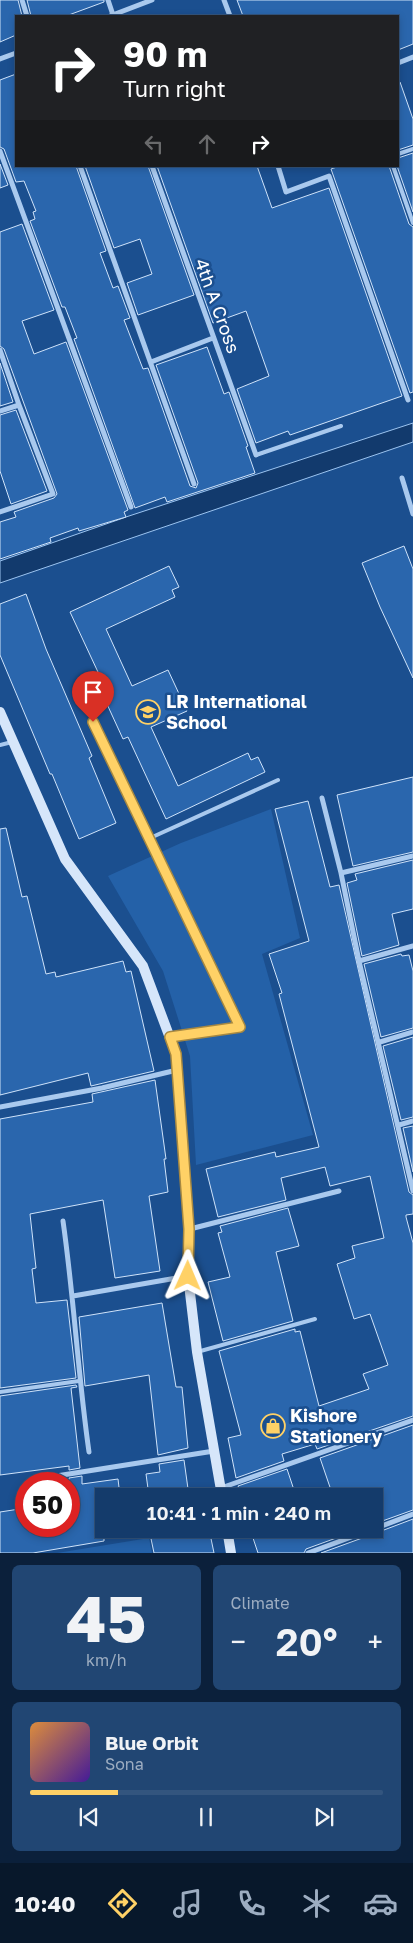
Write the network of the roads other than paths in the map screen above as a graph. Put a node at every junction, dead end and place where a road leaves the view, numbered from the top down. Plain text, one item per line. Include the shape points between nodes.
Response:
1 (22, 0) edge
2 (108, 0) edge
3 (152, 0) edge
4 (224, 0) edge
5 (27, 15) edge
6 (111, 15) edge
7 (114, 15) edge
8 (230, 15) edge
9 (15, 53) edge
10 (413, 57) edge
11 (0, 59) edge
12 (399, 63) edge
13 (413, 149) edge
14 (0, 151) edge
15 (399, 154) edge
16 (80, 167) edge
17 (152, 167) edge
18 (278, 167) edge
19 (393, 167) edge
20 (413, 223) edge
21 (213, 338) junction
22 (0, 350) edge
23 (151, 362) junction
24 (408, 400) dead end
25 (19, 405) junction
26 (0, 411) edge
27 (341, 426) dead end
28 (256, 455) joint
29 (402, 478) dead end
30 (194, 484) dead end
31 (130, 506) dead end
32 (0, 512) edge
33 (413, 514) edge
34 (0, 712) edge
35 (93, 722) dead end
36 (12, 742) junction
37 (0, 745) edge
38 (278, 780) dead end
39 (322, 798) dead end
40 (148, 839) junction
41 (413, 856) edge
42 (341, 873) junction
43 (413, 946) edge
44 (359, 961) junction
45 (413, 1032) edge
46 (170, 1037) junction
47 (380, 1042) junction
48 (177, 1070) junction
49 (0, 1107) edge
50 (413, 1121) edge
51 (399, 1125) junction
52 (339, 1191) dead end
53 (413, 1191) edge
54 (63, 1220) dead end
55 (189, 1229) junction
56 (188, 1276) junction
57 (74, 1296) junction
58 (315, 1319) dead end
59 (197, 1352) junction
60 (79, 1381) junction
61 (0, 1392) edge
62 (413, 1420) edge
63 (214, 1451) junction
64 (89, 1452) dead end
65 (80, 1472) edge
66 (220, 1488) edge
67 (232, 1488) edge
68 (413, 1514) edge
69 (383, 1525) edge
70 (228, 1538) edge
71 (349, 1538) edge
72 (231, 1553) edge
73 (308, 1553) edge

1 - 5 street
2 - 6 street
3 - 7 street
4 - 8 street
9 - 11 street
10 - 12 street
13 - 15 lane
14 - 31 street
16 - 23 street
17 - 21 street, 4th A Cross
18 - 24 street via 286,192 329,176
19 - 20 lane
21 - 23 street
21 - 28 street, 4th A Cross
22 - 25 street
23 - 30 street
25 - 26 street
25 - 32 street via 53,494
27 - 28 lane
29 - 33 street
34 - 36 main road
35 - 40 lane
36 - 37 lane
36 - 46 main road via 65,859 143,966
38 - 40 lane
39 - 42 street
40 - 46 lane via 240,1027
41 - 42 street
42 - 44 street
43 - 44 street
44 - 47 street
45 - 47 street
46 - 48 main road
47 - 51 street
48 - 49 street
48 - 55 main road
50 - 51 street
51 - 53 street
52 - 55 street
54 - 57 street
55 - 56 main road
56 - 57 street
56 - 59 main road
57 - 60 street
58 - 59 lane
59 - 63 main road
60 - 61 lane
60 - 64 street
62 - 67 street
63 - 65 street
63 - 66 main road
68 - 69 street
70 - 72 main road
71 - 73 street

